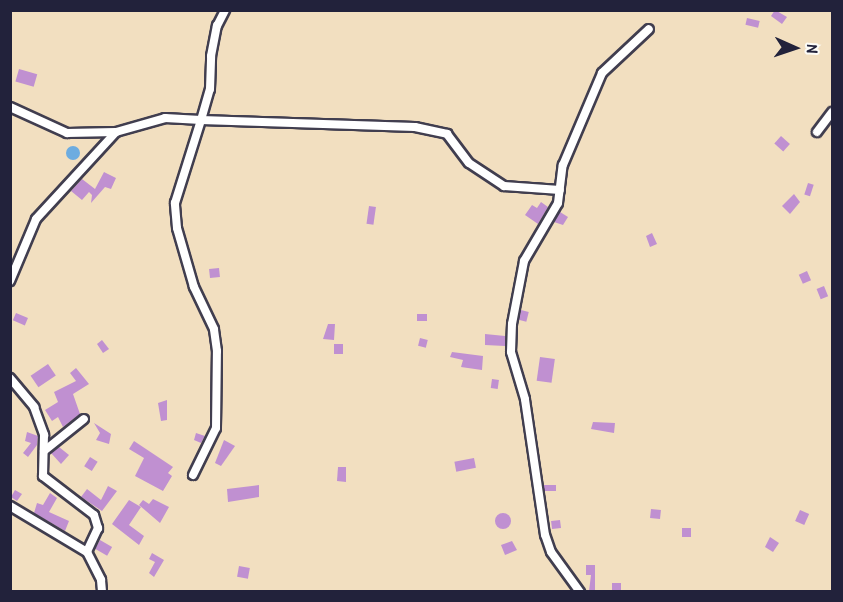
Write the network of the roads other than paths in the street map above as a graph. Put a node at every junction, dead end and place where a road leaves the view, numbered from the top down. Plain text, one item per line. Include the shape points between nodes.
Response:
1 (225, 10) edge
2 (649, 28) dead end
3 (10, 107) edge
4 (832, 112) edge
5 (201, 120) junction
6 (116, 132) junction
7 (817, 132) dead end
8 (560, 190) junction
9 (10, 281) edge
10 (10, 378) edge
11 (84, 419) dead end
12 (44, 451) junction
13 (193, 476) dead end
14 (10, 506) edge
15 (87, 552) junction
16 (102, 591) edge
17 (580, 591) edge

1 - 5 street via 217,27 210,89
2 - 8 street via 602,73 563,165
3 - 6 street via 67,133
4 - 7 street
5 - 6 street via 165,118
5 - 8 street via 416,127 447,134 469,163 504,186
5 - 13 street via 175,203 177,228 194,287 214,329 217,351 216,428
6 - 9 street via 36,219
8 - 17 street via 558,203 534,239 521,270 511,352 525,399 545,535 551,552
10 - 12 street via 34,407 44,435
11 - 12 street
12 - 15 street via 43,476 94,515 98,528
14 - 15 street
15 - 16 street via 101,580

